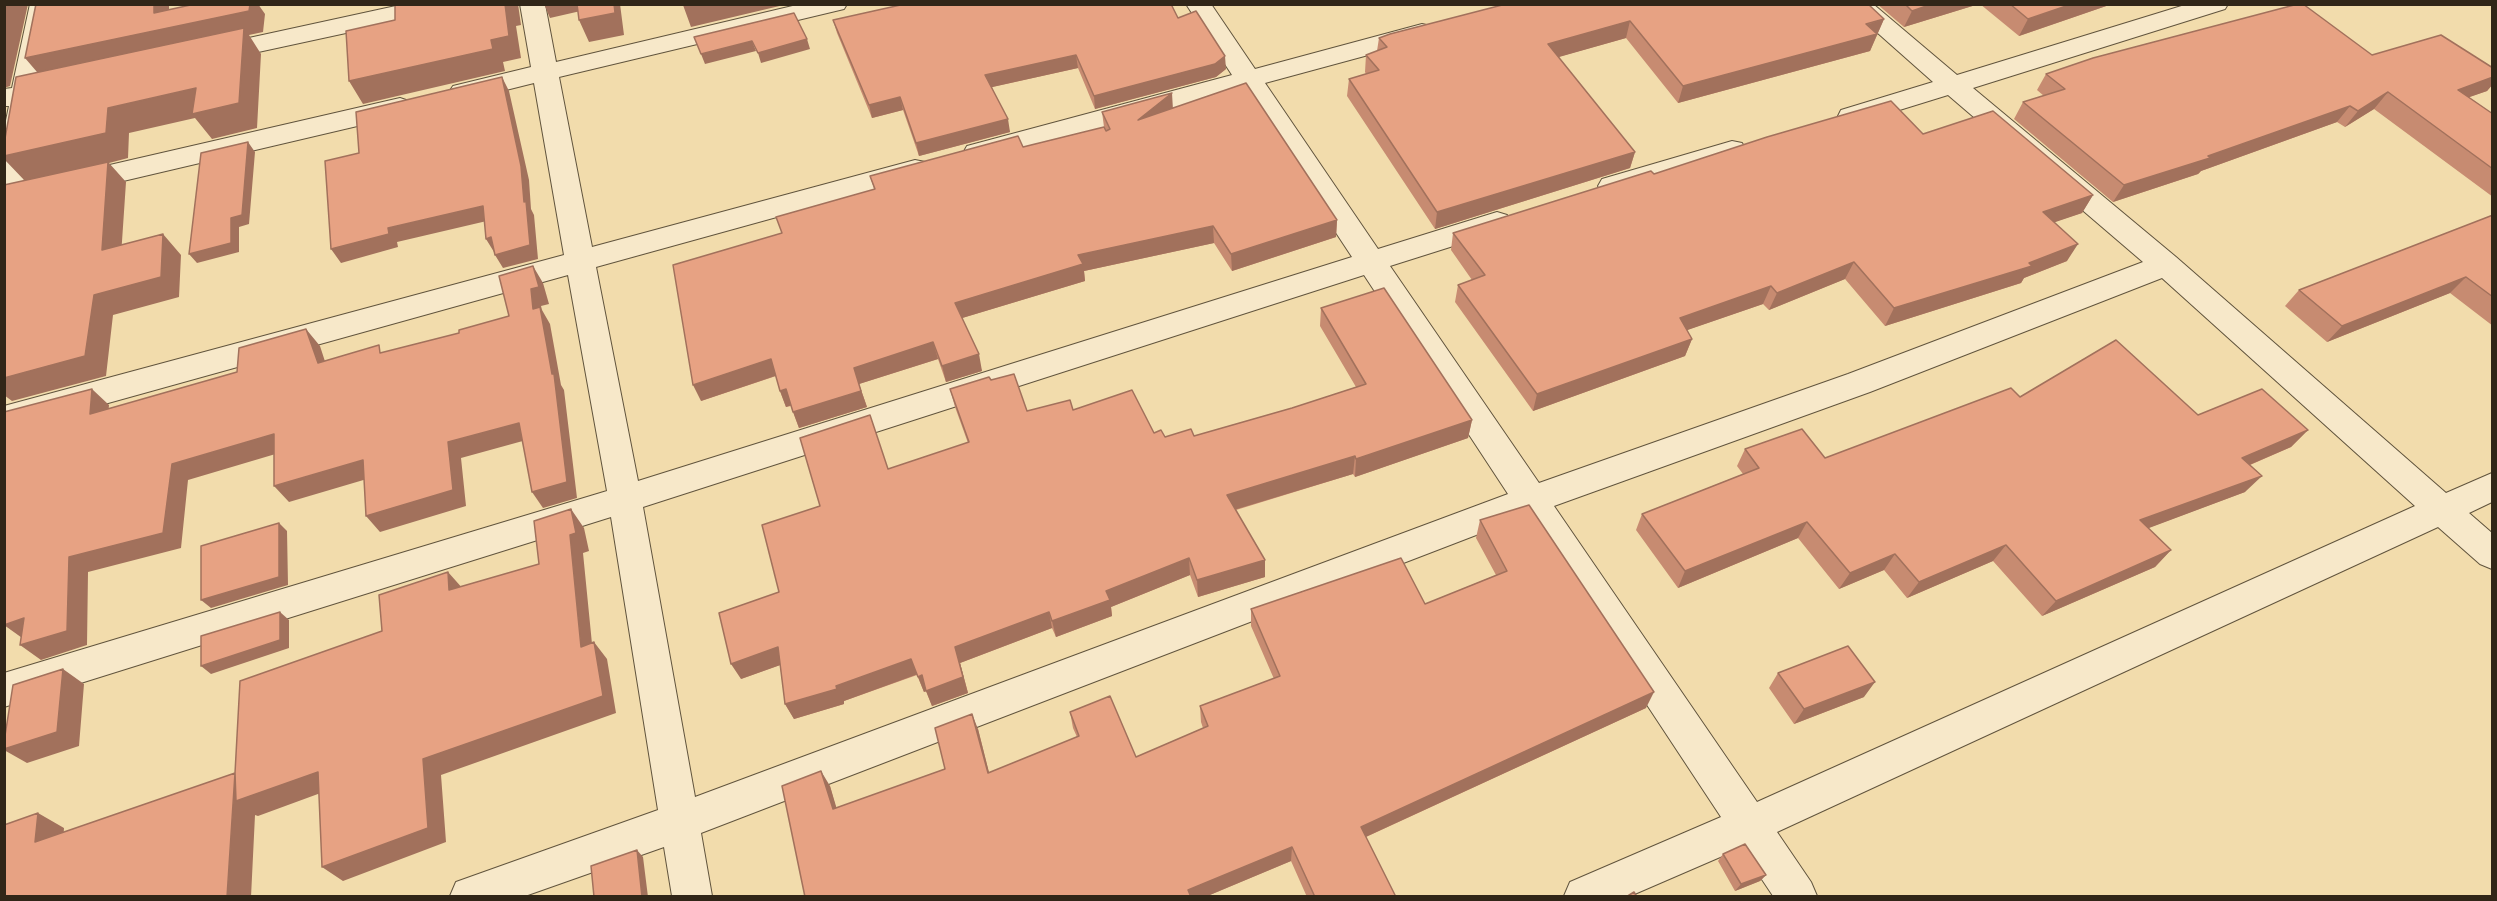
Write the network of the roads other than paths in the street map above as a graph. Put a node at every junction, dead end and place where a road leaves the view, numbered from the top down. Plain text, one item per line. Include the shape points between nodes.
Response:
1 (44, 4) edge
2 (443, 4) edge
3 (532, 4) edge
4 (835, 4) edge
5 (1198, 4) edge
6 (1857, 4) edge
7 (2216, 4) edge
8 (1452, 24) edge
9 (186, 60) edge
10 (544, 73) junction
11 (1247, 78) junction
12 (82, 82) edge
13 (1953, 87) junction
14 (14, 96) edge
15 (1827, 123) edge
16 (1758, 143) edge
17 (1587, 194) edge
18 (6, 199) edge
19 (1519, 216) edge
20 (580, 261) junction
21 (1371, 262) junction
22 (2166, 265) junction
23 (4, 419) edge
24 (2493, 487) edge
25 (625, 499) junction
26 (1530, 501) junction
27 (2442, 510) junction
28 (2493, 554) edge
29 (4, 690) edge
30 (679, 822) junction
31 (1749, 825) junction
32 (470, 897) edge
33 (692, 897) edge
34 (1584, 897) edge
35 (1797, 897) edge

1 - 14 street
2 - 9 street
3 - 10 street
4 - 10 street
5 - 11 street
6 - 13 street
7 - 13 street
8 - 11 street
10 - 18 street
10 - 20 street
11 - 20 street
11 - 21 street
12 - 14 street
13 - 15 street
13 - 22 street
14 - 18 street
16 - 17 street
19 - 21 street
20 - 23 street
20 - 25 street
21 - 25 street
21 - 26 street
22 - 26 street via 1859,383
22 - 27 street
24 - 27 street
25 - 29 street
25 - 30 street
26 - 30 street
26 - 31 street
27 - 28 street
27 - 31 street
30 - 32 street
30 - 33 street
31 - 34 street
31 - 35 street

